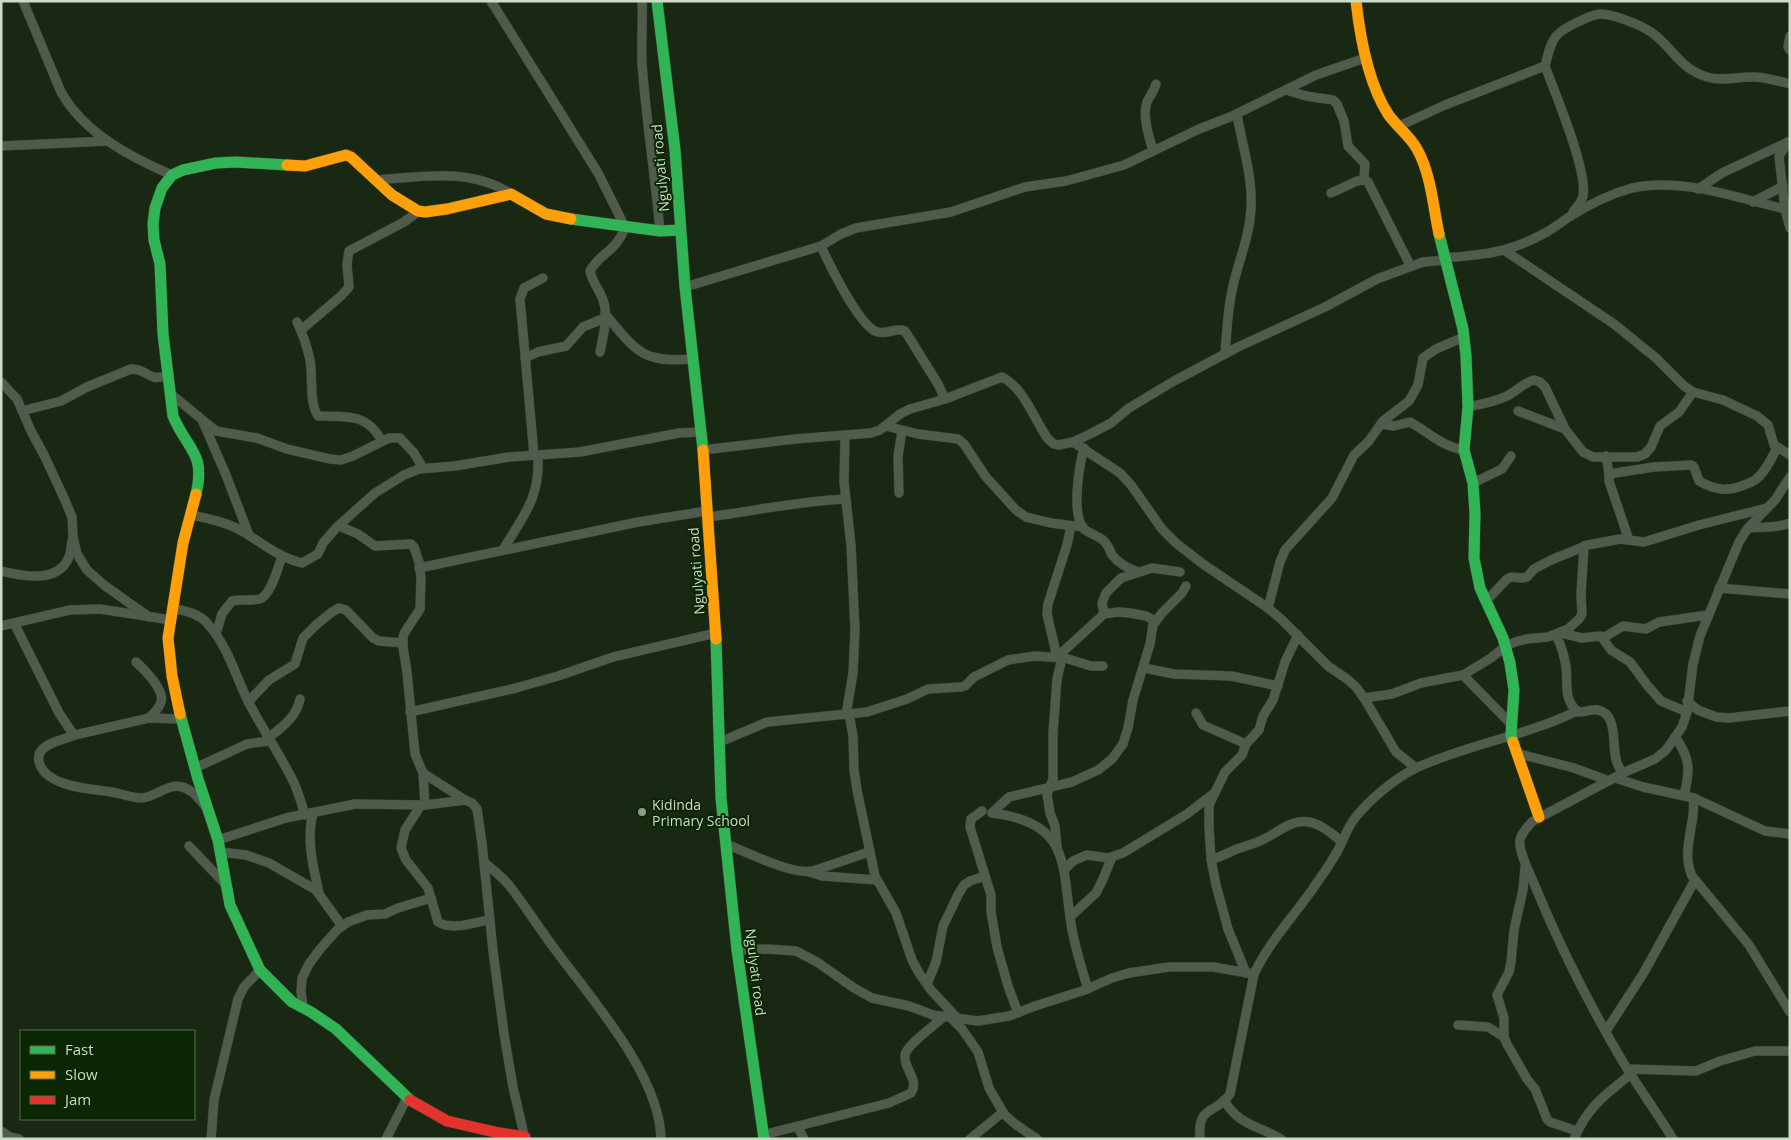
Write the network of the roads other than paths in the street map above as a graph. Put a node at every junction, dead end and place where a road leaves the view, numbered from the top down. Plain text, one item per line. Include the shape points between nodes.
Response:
1 (24, 1) edge
2 (491, 1) edge
3 (642, 1) edge
4 (657, 1) edge
5 (1356, 1) edge
6 (1790, 36) edge
7 (1790, 50) edge
8 (1365, 58) junction
9 (1545, 66) junction
10 (1156, 84) dead end
11 (1790, 84) edge
12 (1286, 90) junction
13 (1236, 114) junction
14 (1397, 127) junction
15 (108, 141) junction
16 (1789, 141) edge
17 (1, 146) edge
18 (1153, 151) junction
19 (172, 175) junction
20 (377, 180) junction
21 (1364, 180) junction
22 (1783, 186) junction
23 (1698, 189) junction
24 (1331, 193) dead end
25 (510, 194) junction
26 (1753, 202) junction
27 (1785, 209) junction
28 (419, 211) junction
29 (1570, 216) junction
30 (625, 227) junction
31 (1790, 228) edge
32 (680, 230) junction
33 (660, 231) junction
34 (821, 246) junction
35 (1504, 250) junction
36 (1445, 258) junction
37 (1410, 265) junction
38 (543, 278) dead end
39 (685, 287) junction
40 (605, 316) junction
41 (1464, 337) junction
42 (600, 352) dead end
43 (1226, 354) junction
44 (526, 358) junction
45 (693, 359) junction
46 (169, 375) junction
47 (1, 382) edge
48 (1693, 392) junction
49 (171, 394) junction
50 (945, 399) junction
51 (1468, 407) junction
52 (22, 411) junction
53 (1518, 411) dead end
54 (202, 418) junction
55 (1381, 424) junction
56 (886, 426) junction
57 (1564, 429) junction
58 (902, 431) junction
59 (701, 432) junction
60 (845, 436) junction
61 (382, 441) junction
62 (1073, 442) junction
63 (1084, 448) junction
64 (1777, 448) junction
65 (703, 450) junction
66 (1464, 450) junction
67 (536, 455) junction
68 (1790, 455) edge
69 (1511, 456) dead end
70 (1606, 456) junction
71 (423, 468) junction
72 (1609, 474) junction
73 (1790, 477) edge
74 (1473, 483) junction
75 (899, 493) dead end
76 (846, 499) junction
77 (1768, 508) junction
78 (707, 514) junction
79 (191, 515) junction
80 (1790, 523) edge
81 (339, 526) junction
82 (1071, 526) junction
83 (1083, 527) junction
84 (1748, 528) junction
85 (248, 535) junction
86 (72, 537) junction
87 (1629, 540) junction
88 (1584, 546) junction
89 (503, 550) junction
90 (282, 556) junction
91 (419, 568) junction
92 (1, 571) edge
93 (1138, 572) junction
94 (1180, 572) dead end
95 (1186, 586) dead end
96 (1719, 588) junction
97 (1790, 594) edge
98 (1486, 601) junction
99 (1268, 608) junction
100 (171, 614) junction
101 (1104, 614) junction
102 (1708, 615) junction
103 (149, 617) junction
104 (1155, 621) junction
105 (14, 623) junction
106 (1, 626) edge
107 (716, 633) junction
108 (216, 634) junction
109 (1558, 634) junction
110 (1298, 635) junction
111 (1602, 638) junction
112 (403, 642) junction
113 (1506, 646) junction
114 (1060, 657) junction
115 (136, 662) dead end
116 (1102, 666) dead end
117 (1144, 668) junction
118 (1463, 675) junction
119 (1278, 686) junction
120 (1364, 698) junction
121 (300, 699) dead end
122 (1687, 701) junction
123 (248, 702) junction
124 (1577, 711) junction
125 (1790, 711) edge
126 (410, 712) junction
127 (1687, 712) junction
128 (1196, 714) dead end
129 (847, 715) junction
130 (149, 718) junction
131 (181, 719) junction
132 (1511, 730) junction
133 (76, 735) junction
134 (1675, 737) junction
135 (268, 740) junction
136 (720, 742) junction
137 (1246, 744) junction
138 (1516, 753) junction
139 (195, 768) junction
140 (1416, 768) junction
141 (423, 773) junction
142 (1616, 778) junction
143 (1050, 787) junction
144 (1214, 793) junction
145 (1689, 797) junction
146 (465, 800) junction
147 (423, 805) junction
148 (208, 809) junction
149 (982, 811) dead end
150 (309, 814) junction
151 (1539, 817) junction
152 (1790, 834) edge
153 (218, 840) junction
154 (1342, 842) junction
155 (726, 844) junction
156 (189, 846) dead end
157 (1057, 847) junction
158 (220, 852) junction
159 (869, 852) junction
160 (1112, 857) junction
161 (1211, 859) junction
162 (485, 863) junction
163 (1526, 863) junction
164 (1064, 870) junction
165 (809, 872) junction
166 (985, 876) junction
167 (877, 880) junction
168 (1695, 880) junction
169 (226, 885) junction
170 (319, 893) junction
171 (431, 898) junction
172 (1070, 917) junction
173 (490, 920) junction
174 (342, 926) junction
175 (737, 950) junction
176 (260, 970) junction
177 (1250, 974) junction
178 (926, 984) junction
179 (1088, 989) junction
180 (303, 1007) junction
181 (1790, 1012) edge
182 (1018, 1013) junction
183 (950, 1017) junction
184 (1458, 1025) dead end
185 (1606, 1031) junction
186 (1504, 1037) junction
187 (1790, 1051) edge
188 (1630, 1072) junction
189 (407, 1098) junction
190 (1224, 1100) junction
191 (1003, 1112) junction
192 (798, 1127) junction
193 (1, 1131) edge
194 (1575, 1135) edge
195 (763, 1137) edge
196 (525, 1138) edge
197 (19, 1139) edge
198 (211, 1139) edge
199 (386, 1139) edge
200 (661, 1139) edge
201 (804, 1139) edge
202 (970, 1139) edge
203 (1037, 1139) edge
204 (1200, 1139) edge
205 (1281, 1139) edge
206 (1673, 1139) edge

1 - 15 street via 68,105
2 - 30 street via 598,172
3 - 33 street via 645,105
4 - 32 street, Ngulyati road via 675,150
5 - 8 street
6 - 7 street
8 - 12 street via 1316,75
8 - 14 street via 1379,96
9 - 11 street via 1560,31 1601,14 1651,32 1684,65 1707,77 1756,77
9 - 14 street
9 - 29 street via 1581,168 1584,195
10 - 18 street via 1145,110
12 - 13 street
12 - 21 street via 1333,100 1337,104 1348,146 1365,164
13 - 18 street
13 - 43 street via 1248,170 1251,210 1230,301
14 - 36 street via 1416,148 1426,171
15 - 17 street
15 - 19 street
16 - 22 street via 1780,156
16 - 23 street via 1722,173
18 - 34 street via 1116,167 1066,181 1026,187 951,212 856,228
19 - 20 street via 183,170 236,162 305,166 346,155
19 - 46 street via 162,188 153,224 160,264 163,334
20 - 25 street via 463,176 485,181
20 - 28 street
21 - 24 street via 1357,180
21 - 37 street via 1368,182
22 - 26 street
22 - 27 street
23 - 26 street
23 - 29 street via 1632,188 1608,196
25 - 28 street
25 - 30 street via 546,214
26 - 27 street
27 - 31 street
28 - 61 street via 349,250 349,287 299,326 310,360 313,405 318,416 353,417 366,421
29 - 35 street via 1538,237
30 - 33 street
30 - 40 street via 617,244 590,271 603,299
32 - 33 street
32 - 39 street, Ngulyati road
34 - 39 street
34 - 50 street via 844,292 867,323 881,333 905,331
35 - 36 street
35 - 48 street via 1614,324
36 - 37 street
36 - 41 street
37 - 43 street
38 - 44 street via 524,288 520,299
39 - 45 street, Ngulyati road
40 - 42 street
40 - 44 street via 583,328 566,346
40 - 45 street via 635,349 652,358
41 - 51 street
41 - 55 street via 1423,358 1418,385 1409,401
43 - 62 street
44 - 67 street
45 - 59 street, Ngulyati road
46 - 49 street
46 - 52 street via 156,378 139,369 131,369 61,401
47 - 52 street via 17,399
48 - 64 street via 1723,400 1758,416 1768,425
48 - 70 street via 1679,412 1660,426 1656,439 1645,454 1637,457
49 - 54 street
49 - 79 street via 173,416 200,467
50 - 56 street via 910,409
50 - 62 street via 1002,377 1013,385 1054,444
51 - 57 street via 1508,396 1534,380 1545,387
51 - 66 street
52 - 86 street via 72,517
53 - 57 street
54 - 61 street via 216,431 257,438 330,459 353,456
54 - 85 street
55 - 66 street via 1394,426 1410,422 1442,443
55 - 99 street via 1354,454 1332,498 1285,550
56 - 58 street
56 - 60 street via 871,433
57 - 70 street via 1582,452 1593,457
58 - 75 street via 898,456
58 - 82 street via 958,439 1016,510 1026,517
59 - 65 street, Ngulyati road
59 - 67 street via 679,433 580,452
60 - 65 street
60 - 76 street
61 - 71 street via 396,436 400,438
62 - 63 street
63 - 83 street via 1078,498
63 - 99 street via 1120,473 1176,543
64 - 68 street
64 - 72 street via 1768,465 1754,480 1723,491 1700,481 1691,465
65 - 78 street, Ngulyati road
66 - 74 street
67 - 71 street
67 - 89 street via 538,468 530,507
69 - 74 street via 1502,469
70 - 72 street
71 - 81 street via 392,481
72 - 87 street
73 - 77 street
74 - 98 street via 1474,558
76 - 78 street
76 - 129 street via 855,630
77 - 84 street
77 - 87 street via 1644,542
78 - 89 street via 638,522
78 - 107 street, Ngulyati road
79 - 85 street via 216,520
79 - 100 street
80 - 84 street
81 - 90 street via 318,554 309,560 302,563
81 - 91 street via 374,546 411,544
82 - 83 street
82 - 114 street via 1048,604
83 - 93 street via 1105,542 1120,564
84 - 96 street
85 - 90 street
86 - 92 street via 69,556 62,568 53,574 37,576
86 - 103 street via 87,570
87 - 88 street
88 - 98 street via 1536,568 1527,576 1507,579
88 - 109 street via 1582,614 1575,624
89 - 91 street
90 - 108 street via 266,594 259,599 232,601 222,614
91 - 112 street via 420,609 405,632
93 - 94 street via 1152,568
93 - 101 street via 1121,578 1106,593 1102,603
95 - 104 street
96 - 97 street
96 - 102 street
98 - 113 street
99 - 110 street
100 - 103 street
100 - 108 street via 191,612 206,621
100 - 131 street via 168,638 170,663
101 - 104 street via 1130,613
101 - 114 street
102 - 111 street via 1659,622 1646,629 1623,626
102 - 122 street via 1694,657
103 - 105 street via 100,609 70,610
104 - 117 street
105 - 106 street
105 - 133 street via 59,713
107 - 126 street via 613,657 516,688
107 - 136 street, Ngulyati road
108 - 123 street via 229,655
109 - 111 street via 1576,637 1597,635
109 - 113 street
109 - 124 street via 1566,663 1568,697
110 - 119 street
110 - 120 street
111 - 127 street via 1612,650 1630,662 1661,701
112 - 123 street via 373,638 346,610 339,608 303,638 295,664 269,680
112 - 126 street
113 - 118 street
113 - 132 street via 1514,690
114 - 116 street
114 - 129 street via 1008,660 974,677 965,686 928,689 890,705
114 - 143 street
115 - 130 street via 152,678 162,696 161,703
117 - 119 street via 1174,674 1231,676
117 - 143 street via 1123,744 1112,759 1085,777
118 - 120 street
118 - 132 street
119 - 137 street via 1259,730
120 - 140 street via 1396,752
121 - 135 street via 294,714
122 - 125 street via 1698,710 1716,717
122 - 127 street
123 - 135 street
124 - 132 street via 1549,724
124 - 142 street via 1595,709 1609,717
126 - 141 street via 415,754
127 - 134 street
128 - 137 street via 1203,725
129 - 136 street via 777,719
129 - 159 street via 853,736 854,770
130 - 131 street
130 - 133 street
131 - 139 street
132 - 138 street
132 - 140 street
133 - 148 street via 44,748 39,754 47,776 73,786 143,798 168,788 183,787
134 - 142 street via 1655,759
134 - 145 street via 1688,758
135 - 139 street via 247,744
135 - 150 street
136 - 155 street, Ngulyati road
137 - 144 street via 1242,755 1225,772
138 - 142 street
138 - 151 street
139 - 148 street
140 - 154 street via 1373,799 1354,819
141 - 146 street
141 - 147 street
142 - 145 street
142 - 151 street
143 - 157 street via 1047,794
143 - 157 street via 1009,797 992,813 1032,823
144 - 160 street via 1187,814
144 - 161 street via 1209,805
145 - 152 street via 1765,831
145 - 168 street via 1693,820 1687,865
146 - 147 street
146 - 162 street via 476,809
147 - 150 street via 355,804
147 - 171 street via 405,830 401,848 406,860 428,888
148 - 153 street
149 - 166 street via 971,819 970,827
150 - 153 street
150 - 170 street via 310,846
151 - 163 street via 1526,828 1520,839
153 - 158 street
154 - 161 street via 1311,822 1294,822 1264,839
154 - 177 street via 1323,875
155 - 165 street via 788,869
155 - 175 street, Ngulyati road
156 - 169 street
157 - 164 street
158 - 169 street
158 - 170 street via 246,855 268,863
159 - 165 street
159 - 167 street
160 - 164 street via 1087,855 1073,861
160 - 172 street via 1096,893
161 - 177 street via 1228,929
162 - 173 street
162 - 200 street via 507,883 610,1023 645,1079 659,1118
163 - 185 street via 1553,929
163 - 186 street via 1509,972 1497,995 1504,1018
164 - 172 street
165 - 167 street
166 - 178 street via 970,881 958,893 943,926 936,962
166 - 182 street via 991,895 1001,964
167 - 178 street via 896,913 912,960
168 - 181 street via 1749,945
168 - 185 street via 1643,974
169 - 176 street via 230,905
170 - 174 street
171 - 173 street via 438,922 444,925
171 - 174 street via 385,914 367,915
172 - 179 street
173 - 196 street via 504,1034
174 - 180 street via 321,948 302,978
175 - 183 street via 796,951 872,998
175 - 195 street, Ngulyati road
176 - 180 street via 292,1002
176 - 198 street via 238,999 214,1100
177 - 179 street via 1213,967 1169,967 1129,973
177 - 190 street via 1230,1094
178 - 183 street
179 - 182 street
180 - 189 street via 336,1029
182 - 183 street via 978,1021
183 - 191 street via 978,1052 989,1088
183 - 192 street via 912,1044 906,1053 914,1084 911,1093 889,1103
184 - 186 street via 1488,1027
185 - 188 street
186 - 194 street via 1539,1097 1547,1119
187 - 188 street via 1755,1051 1696,1071
188 - 194 street via 1589,1110
188 - 206 street
189 - 196 street via 447,1121
189 - 199 street
190 - 204 street via 1205,1112 1199,1128
190 - 205 street via 1239,1118
191 - 202 street
191 - 203 street
192 - 195 street
192 - 201 street
193 - 197 street

